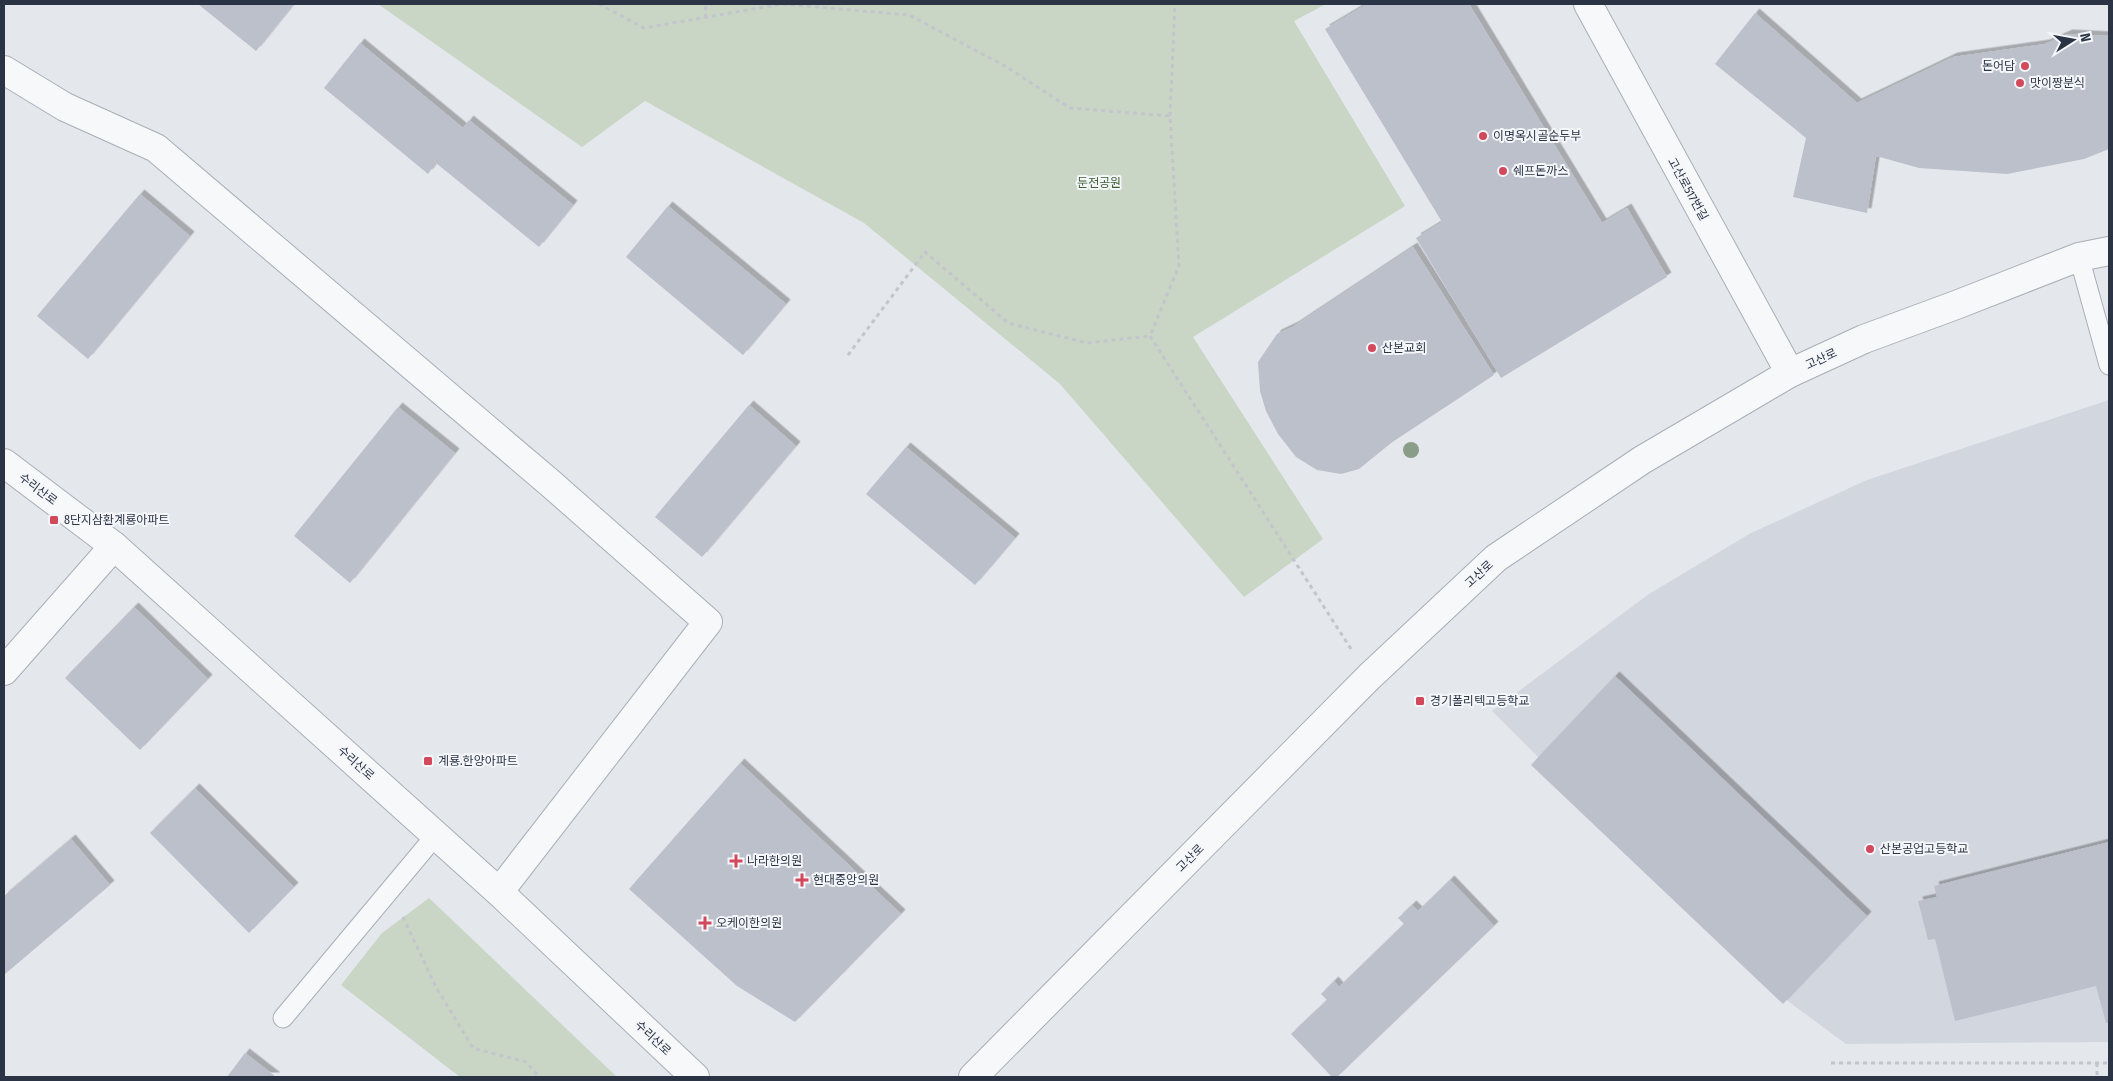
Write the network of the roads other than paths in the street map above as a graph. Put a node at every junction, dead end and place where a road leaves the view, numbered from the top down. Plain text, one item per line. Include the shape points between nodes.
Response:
1 (1588, 4) edge
2 (4, 70) edge
3 (2109, 250) edge
4 (2079, 256) junction
5 (2109, 366) edge
6 (1790, 373) junction
7 (4, 464) edge
8 (114, 546) junction
9 (4, 671) edge
10 (436, 835) junction
11 (499, 892) junction
12 (283, 1018) dead end
13 (695, 1077) edge
14 (973, 1077) edge

1 - 6 street, 고산로517번길
2 - 11 street via 65,107 156,148 550,483 708,622
3 - 4 street, 고산로
4 - 5 lane
4 - 6 street, 고산로 via 1864,339
6 - 14 street, 고산로 via 1642,460 1496,558 1369,677
7 - 8 street, 수리산로
8 - 9 street
8 - 10 street, 수리산로
10 - 11 street, 수리산로
10 - 12 lane
11 - 13 street, 수리산로

